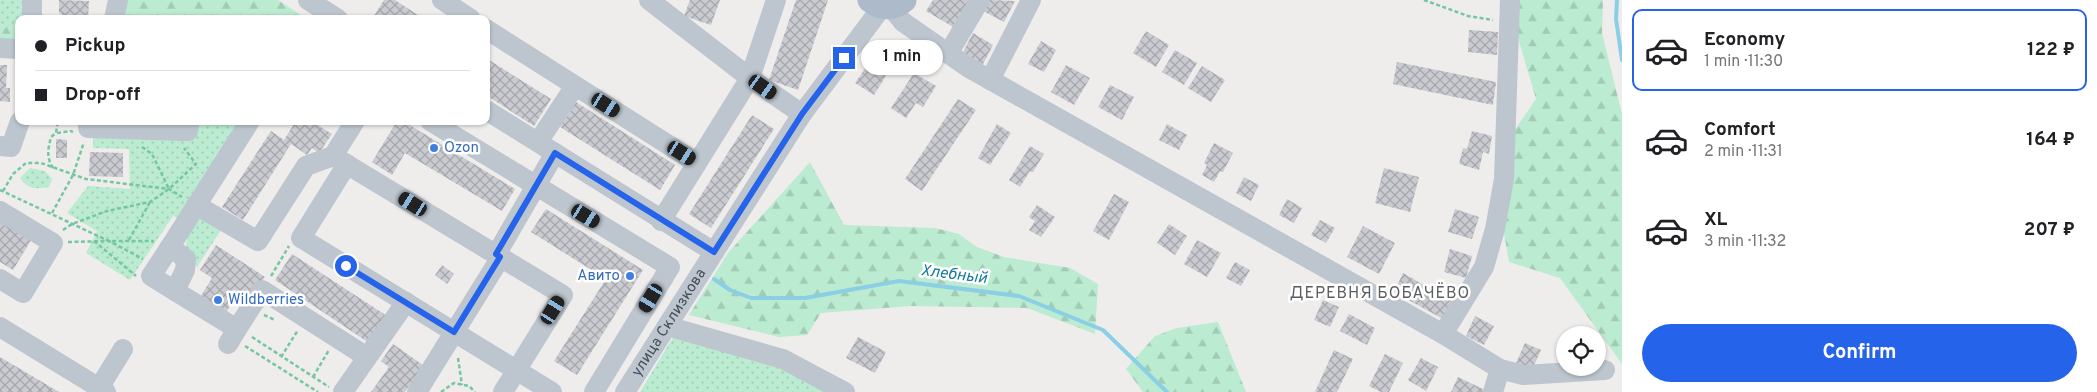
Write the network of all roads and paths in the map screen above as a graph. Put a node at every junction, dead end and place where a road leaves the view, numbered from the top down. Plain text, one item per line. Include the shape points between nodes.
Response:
1 (32, 0) edge
2 (118, 0) edge
3 (308, 0) edge
4 (442, 0) edge
5 (776, 0) edge
6 (980, 0) edge
7 (1032, 0) edge
8 (1424, 0) edge
9 (1510, 0) edge
10 (882, 3) edge
11 (660, 4) edge
12 (32, 15) edge
13 (115, 15) edge
14 (332, 15) edge
15 (465, 15) edge
16 (1509, 23) junction
17 (490, 32) edge
18 (0, 48) edge
19 (15, 49) edge
20 (948, 54) junction
21 (750, 78) junction
22 (990, 80) junction
23 (575, 86) junction
24 (490, 112) edge
25 (802, 114) junction
26 (19, 125) edge
27 (57, 125) edge
28 (247, 125) edge
29 (353, 125) edge
30 (437, 125) edge
31 (185, 126) edge
32 (84, 128) edge
33 (119, 129) junction
34 (56, 133) junction
35 (0, 146) edge
36 (547, 148) junction
37 (340, 160) junction
38 (697, 163) junction
39 (54, 169) junction
40 (73, 175) junction
41 (536, 186) junction
42 (169, 189) junction
43 (1, 197) edge
44 (150, 202) junction
45 (196, 205) junction
46 (52, 213) junction
47 (661, 220) junction
48 (72, 224) junction
49 (110, 240) junction
50 (128, 241) junction
51 (54, 243) junction
52 (291, 243) dead end
53 (171, 244) junction
54 (714, 252) junction
55 (498, 256) junction
56 (157, 267) junction
57 (0, 279) edge
58 (262, 290) junction
59 (174, 291) junction
60 (406, 302) junction
61 (249, 311) junction
62 (278, 321) dead end
63 (297, 326) junction
64 (667, 326) junction
65 (0, 328) edge
66 (454, 332) junction
67 (1443, 334) junction
68 (304, 338) dead end
69 (240, 339) junction
70 (332, 345) junction
71 (320, 348) dead end
72 (123, 349) dead end
73 (281, 357) junction
74 (362, 364) junction
75 (1500, 369) junction
76 (517, 370) junction
77 (1556, 373) edge
78 (313, 377) junction
79 (323, 384) junction
80 (103, 390) edge
81 (336, 390) edge
82 (318, 392) edge
83 (326, 392) edge
84 (417, 392) edge
85 (441, 392) edge
86 (475, 392) edge
87 (503, 392) edge
88 (552, 392) edge
89 (594, 392) edge
90 (625, 392) edge
91 (845, 392) edge
92 (1493, 392) edge

1 - 12 street
2 - 13 street
3 - 14 street
4 - 15 street
5 - 21 street
6 - 20 street
7 - 22 street
8 - 16 path via 1468,16
9 - 16 street
10 - 20 street
10 - 25 street
11 - 21 street
16 - 67 street via 1504,180 1495,229 1484,267
17 - 23 street
18 - 19 street
20 - 22 street
21 - 25 street
21 - 38 street
22 - 67 street
23 - 36 street
23 - 38 street
24 - 36 street, улица Склизкова
25 - 54 street
26 - 35 street via 11,147
27 - 34 path
28 - 45 street
29 - 37 street
30 - 41 street
31 - 33 street
31 - 42 path via 183,147 196,164
32 - 33 street
32 - 34 path
32 - 40 path
33 - 42 path via 152,154
34 - 39 path via 51,137 48,150 48,160
36 - 41 street
36 - 47 street, улица Склизкова
37 - 45 street via 306,166 258,241
37 - 55 street
37 - 60 street via 302,238
38 - 47 street
39 - 40 path
39 - 43 path via 41,163 26,163 13,174
40 - 42 path via 86,180
40 - 46 path
41 - 55 street
41 - 89 street via 670,267
42 - 44 path
43 - 46 path
43 - 51 street
44 - 48 path via 106,211
44 - 50 path
45 - 53 street
46 - 48 path
47 - 54 street, улица Склизкова
48 - 49 path
49 - 50 path
49 - 51 path
49 - 56 path
50 - 53 path
51 - 57 street via 23,293
52 - 58 path
53 - 56 street
53 - 59 street via 186,258 185,270
54 - 64 street, улица Склизкова
55 - 66 street
55 - 76 street via 563,295
56 - 59 street via 151,276
58 - 61 street
58 - 63 street
59 - 69 street
60 - 66 street
60 - 74 street
61 - 62 path
61 - 69 street
63 - 68 path
63 - 70 street
63 - 73 path
64 - 90 street, улица Склизкова
64 - 91 street via 782,359
65 - 80 street
66 - 76 street
66 - 84 street
67 - 75 street
69 - 73 path
69 - 82 path
70 - 71 path
70 - 74 street
70 - 74 path
70 - 78 path
72 - 80 street
73 - 78 path
74 - 81 street
75 - 77 street via 1524,375
75 - 92 street
76 - 87 street
76 - 88 street
78 - 79 path
79 - 81 path
79 - 83 path
85 - 86 path via 454,384 469,386

